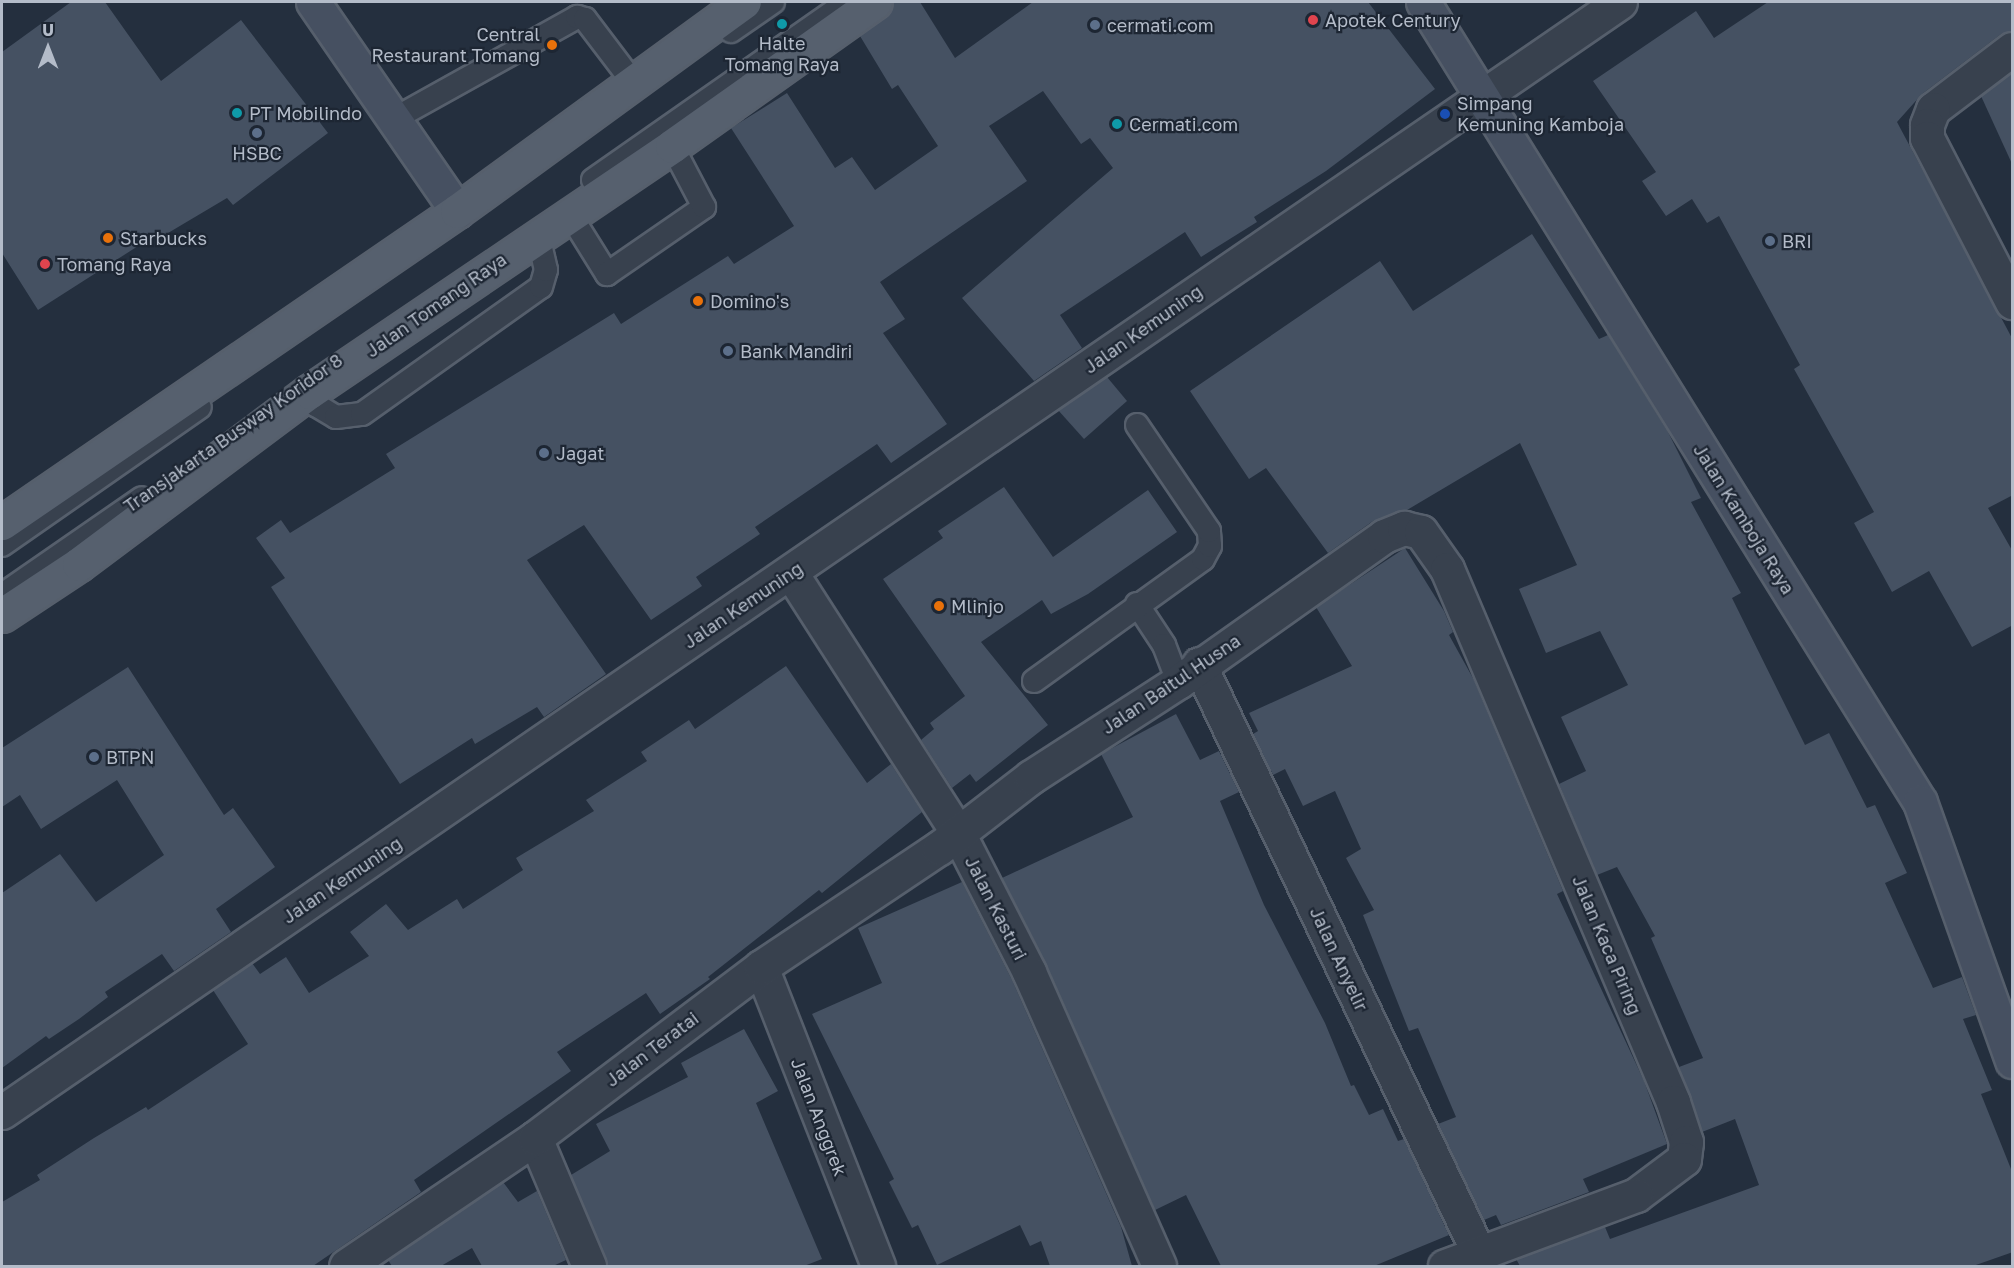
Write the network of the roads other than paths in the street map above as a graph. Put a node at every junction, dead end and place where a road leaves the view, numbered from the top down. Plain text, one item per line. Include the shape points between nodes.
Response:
1 (312, 2) edge
2 (744, 2) edge
3 (773, 2) edge
4 (847, 2) edge
5 (875, 2) edge
6 (1423, 2) edge
7 (1620, 2) edge
8 (2013, 49) edge
9 (632, 81) junction
10 (1484, 97) junction
11 (394, 118) junction
12 (672, 146) junction
13 (457, 212) junction
14 (569, 213) junction
15 (533, 238) junction
16 (2013, 302) edge
17 (309, 393) junction
18 (1137, 425) dead end
19 (2, 523) edge
20 (1384, 536) joint
21 (2, 546) edge
22 (790, 573) junction
23 (2, 595) edge
24 (1137, 604) junction
25 (2, 615) edge
26 (1189, 673) junction
27 (1034, 681) dead end
28 (958, 833) junction
29 (761, 967) junction
30 (2013, 1061) edge
31 (2, 1112) edge
32 (535, 1138) junction
33 (1479, 1254) junction
34 (351, 1265) edge
35 (589, 1266) edge
36 (878, 1266) edge
37 (1159, 1266) edge
38 (1444, 1266) edge

1 - 11 street
2 - 9 main road
3 - 21 lane
4 - 23 lane, Transjakarta Busway Koridor 8
5 - 12 main road, Jalan Tomang Raya
6 - 10 street, Jalan Kamboja Raya
7 - 10 street, Jalan Kemuning
8 - 16 street via 1933,109 1927,138
9 - 11 lane via 585,19 577,17
9 - 13 main road
10 - 22 street, Jalan Kemuning
10 - 30 street, Jalan Kamboja Raya via 1920,802
11 - 13 street
12 - 14 main road, Jalan Tomang Raya
12 - 14 lane via 704,207 607,274
13 - 19 main road
14 - 15 main road, Jalan Tomang Raya
15 - 17 main road, Jalan Tomang Raya
15 - 17 lane via 542,248 546,270 541,287 362,414 336,417 316,405
17 - 25 main road, Jalan Tomang Raya via 79,564
18 - 24 lane via 1209,531 1210,546 1203,559
20 - 26 street, Jalan Baitul Husna
20 - 33 street, Jalan Kaca Piring via 1404,528 1421,531 1448,569 1673,1102 1686,1142 1684,1159 1636,1195
22 - 28 street, Jalan Kasturi
22 - 31 street, Jalan Kemuning
24 - 26 lane via 1164,645
24 - 27 lane
26 - 28 street, Jalan Baitul Husna via 1031,777
26 - 33 street, Jalan Anyelir
28 - 29 street, Jalan Teratai
28 - 37 street, Jalan Kasturi via 1029,972
29 - 32 street, Jalan Teratai
29 - 36 street, Jalan Anggrek
32 - 34 street, Jalan Teratai
32 - 35 street
33 - 38 street, Jalan Kaca Piring

